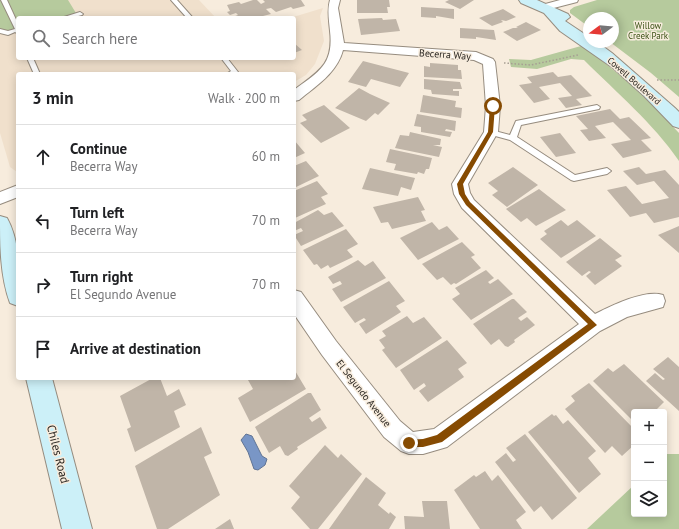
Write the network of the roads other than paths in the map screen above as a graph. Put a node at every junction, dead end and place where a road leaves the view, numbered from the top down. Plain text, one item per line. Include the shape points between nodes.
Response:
1 (4, 0) edge
2 (174, 0) edge
3 (335, 0) edge
4 (526, 0) edge
5 (573, 0) edge
6 (546, 10) junction
7 (80, 14) dead end
8 (72, 16) edge
9 (188, 16) edge
10 (16, 27) edge
11 (583, 29) edge
12 (0, 31) edge
13 (16, 31) edge
14 (8, 33) junction
15 (0, 39) edge
16 (338, 46) junction
17 (610, 48) edge
18 (31, 60) edge
19 (226, 60) edge
20 (36, 72) edge
21 (235, 72) edge
22 (296, 95) edge
23 (679, 106) edge
24 (596, 107) dead end
25 (679, 122) edge
26 (491, 132) junction
27 (513, 138) junction
28 (608, 171) dead end
29 (16, 192) edge
30 (0, 198) edge
31 (0, 224) edge
32 (16, 288) edge
33 (296, 301) edge
34 (656, 301) dead end
35 (593, 325) junction
36 (40, 380) edge
37 (77, 529) edge

1 - 10 lane
2 - 9 lane
3 - 16 street via 333,8
4 - 6 main road, Cowell Boulevard
5 - 6 street
6 - 11 main road, Cowell Boulevard
6 - 25 main road, Cowell Boulevard via 559,23 635,79
7 - 8 lane
12 - 14 lane
13 - 14 lane
14 - 15 lane
16 - 22 street via 334,60 323,74
16 - 26 street, Becerra Way via 476,56 489,62 493,106
17 - 23 main road, Cowell Boulevard via 653,81
18 - 20 lane
19 - 21 lane
24 - 27 lane via 518,123
26 - 27 lane
26 - 35 street via 460,184 462,194 468,204
27 - 28 lane via 574,178
29 - 30 street
31 - 32 main road
33 - 35 street, El Segundo Avenue via 392,429 409,443 439,439
34 - 35 street, El Segundo Avenue via 624,310
36 - 37 main road, Chiles Road

